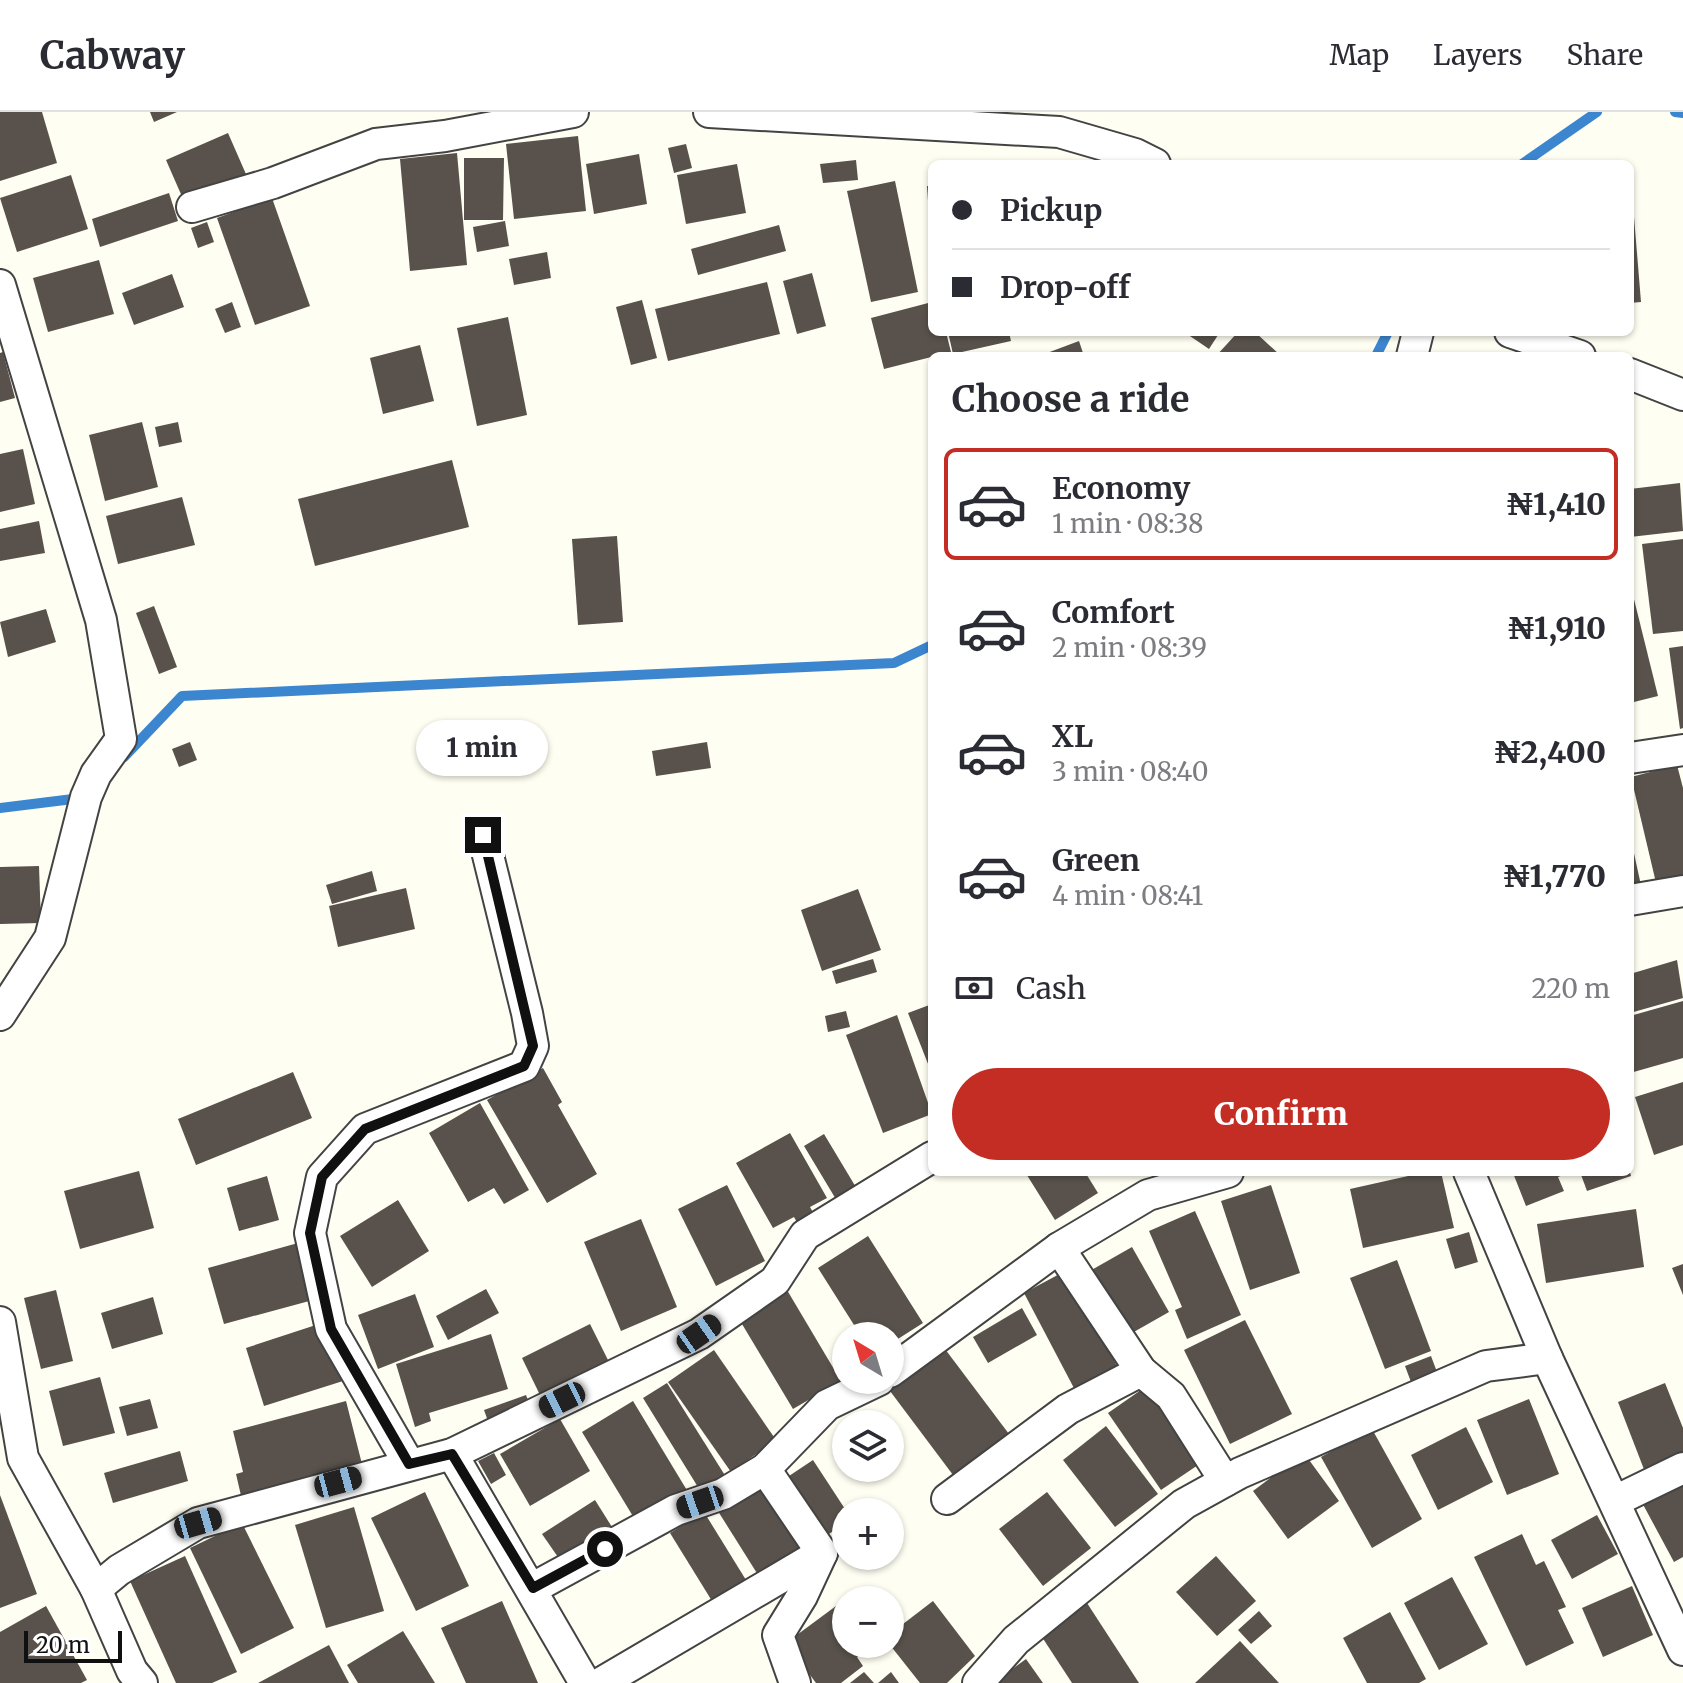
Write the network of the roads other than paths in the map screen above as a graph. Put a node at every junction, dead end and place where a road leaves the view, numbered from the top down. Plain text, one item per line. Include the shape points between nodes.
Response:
1 (573, 112) edge
2 (709, 112) edge
3 (1147, 160) edge
4 (192, 207) dead end
5 (0, 285) edge
6 (1522, 336) edge
7 (1568, 352) edge
8 (1634, 376) edge
9 (1683, 395) edge
10 (1683, 750) edge
11 (1634, 757) edge
12 (483, 835) dead end
13 (1683, 891) edge
14 (1634, 899) edge
15 (0, 1015) edge
16 (928, 1159) edge
17 (1214, 1176) edge
18 (1471, 1176) edge
19 (1059, 1248) junction
20 (0, 1322) edge
21 (1547, 1358) junction
22 (904, 1362) edge
23 (1141, 1371) junction
24 (854, 1394) edge
25 (10, 1441) edge
26 (452, 1454) junction
27 (409, 1464) junction
28 (1683, 1468) edge
29 (765, 1469) junction
30 (1225, 1481) junction
31 (947, 1499) dead end
32 (1615, 1501) junction
33 (822, 1553) junction
34 (533, 1588) junction
35 (96, 1589) junction
36 (1683, 1650) edge
37 (142, 1683) edge
38 (585, 1683) edge
39 (601, 1683) edge
40 (795, 1683) edge
41 (978, 1683) edge

1 - 4 street via 376,144
2 - 3 street via 1059,132
5 - 15 street via 101,620 121,739 86,797 50,938
6 - 7 street
8 - 9 street
10 - 11 street
12 - 27 street via 533,1046 524,1066 365,1129 322,1177 310,1233 331,1329
13 - 14 street
16 - 26 street via 805,1235 775,1281 699,1334
17 - 19 street via 1148,1195
18 - 21 street
19 - 22 street
19 - 23 street
20 - 25 street
21 - 30 street via 1486,1366
21 - 32 street
23 - 30 street via 1171,1396
23 - 31 street via 1068,1409
24 - 29 street via 827,1405
25 - 35 street
26 - 27 street
26 - 34 street
27 - 35 street via 198,1523
28 - 32 street
29 - 33 street
29 - 34 street via 723,1494 676,1510
30 - 41 street via 1184,1504 1016,1640
32 - 36 street
33 - 39 street
33 - 40 street via 778,1635
34 - 38 street
35 - 37 street

